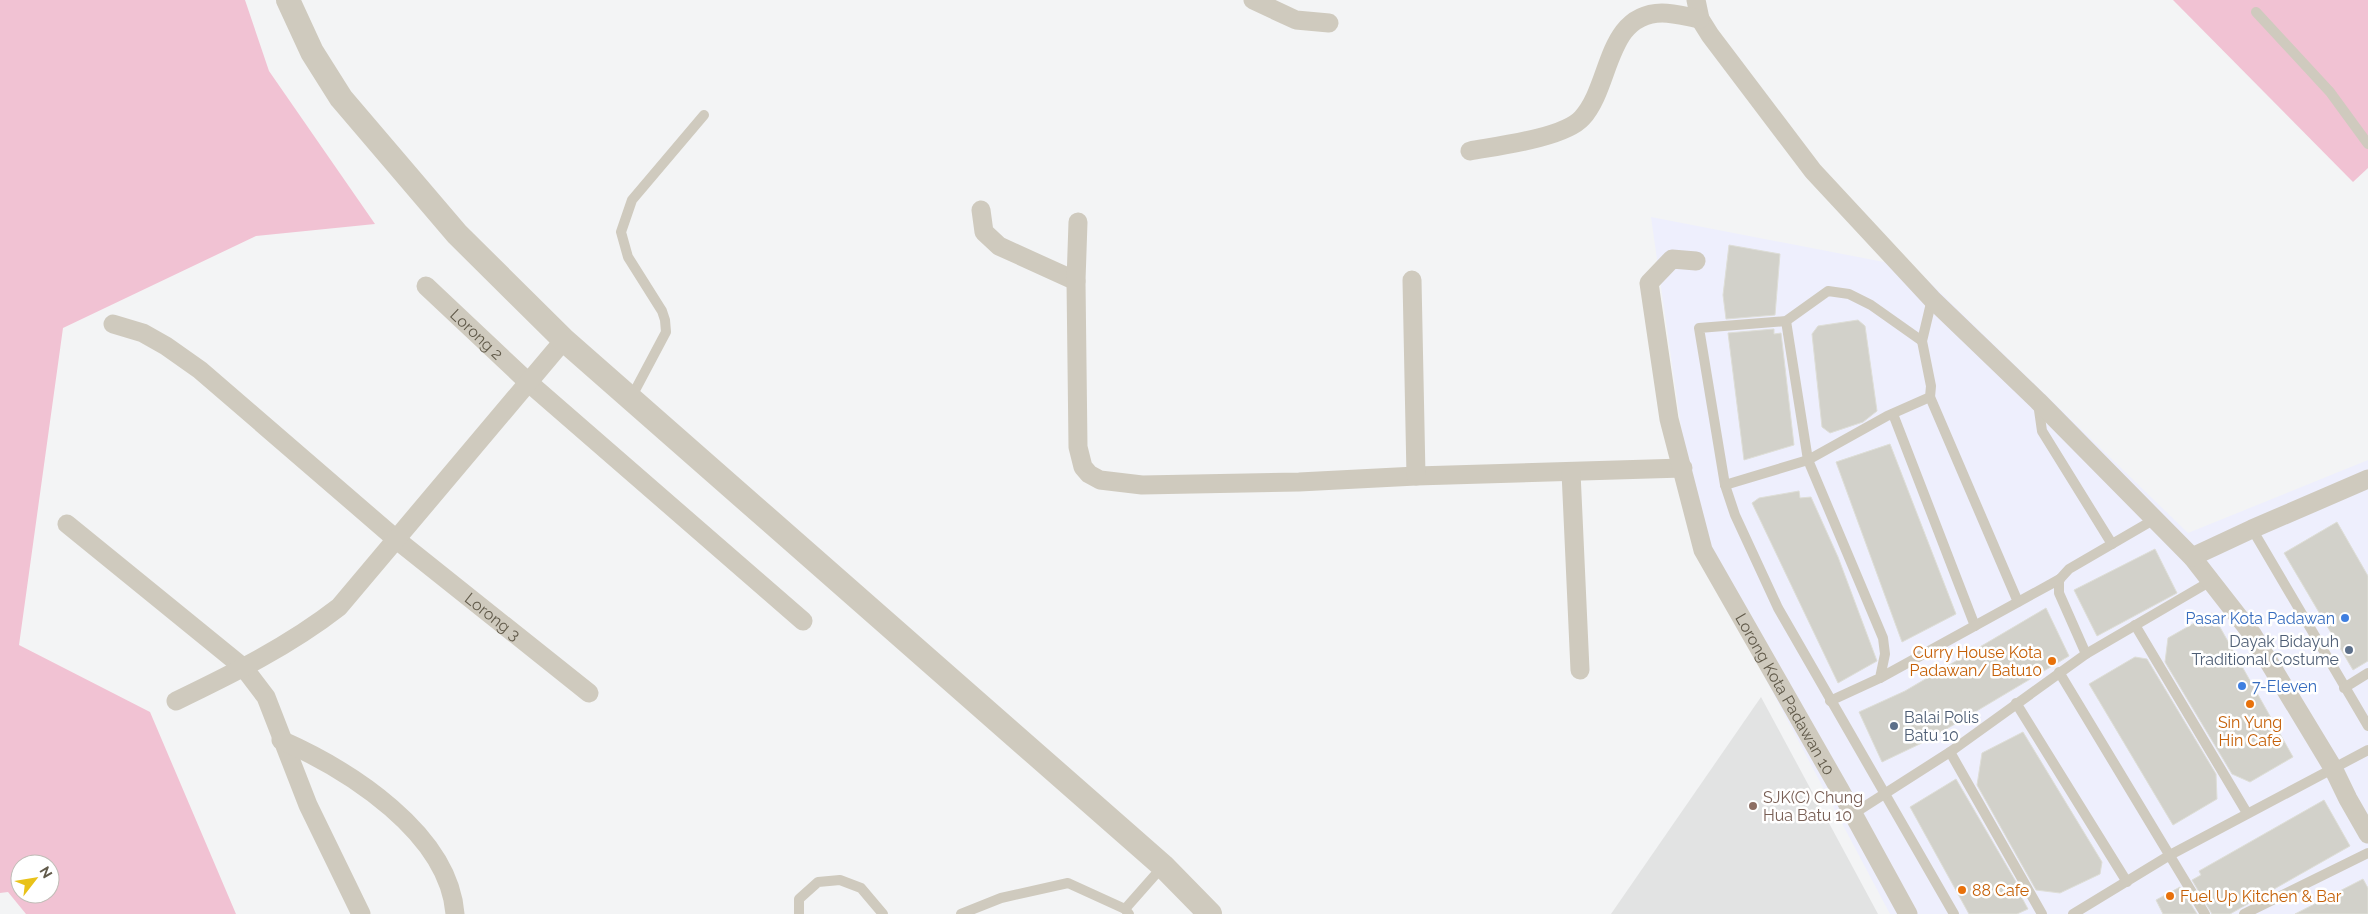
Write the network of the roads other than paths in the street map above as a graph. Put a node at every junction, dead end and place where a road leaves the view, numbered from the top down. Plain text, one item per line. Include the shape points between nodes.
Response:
1 (288, 0) edge
2 (1253, 0) edge
3 (1696, 0) edge
4 (2256, 12) dead end
5 (1700, 19) junction
6 (1329, 23) dead end
7 (704, 115) dead end
8 (2368, 144) edge
9 (1470, 151) dead end
10 (981, 210) dead end
11 (1078, 222) dead end
12 (1696, 261) dead end
13 (1412, 280) dead end
14 (1076, 281) junction
15 (426, 286) dead end
16 (1932, 299) junction
17 (1786, 321) junction
18 (113, 324) dead end
19 (564, 340) junction
20 (1922, 341) junction
21 (528, 382) junction
22 (1930, 397) junction
23 (631, 398) junction
24 (2038, 401) junction
25 (1893, 414) junction
26 (1808, 460) junction
27 (1683, 468) junction
28 (1571, 472) junction
29 (1416, 476) junction
30 (2368, 479) edge
31 (1725, 486) junction
32 (2155, 519) junction
33 (67, 524) dead end
34 (2252, 528) junction
35 (397, 540) junction
36 (2112, 544) junction
37 (2192, 557) junction
38 (2060, 579) junction
39 (2211, 581) junction
40 (2018, 602) junction
41 (803, 621) dead end
42 (2135, 625) junction
43 (1975, 626) junction
44 (2086, 654) junction
45 (244, 668) junction
46 (1580, 670) dead end
47 (2060, 672) junction
48 (2368, 673) edge
49 (1880, 678) junction
50 (2344, 688) junction
51 (589, 693) dead end
52 (176, 701) dead end
53 (1830, 701) junction
54 (2016, 703) junction
55 (2368, 726) edge
56 (281, 740) junction
57 (2368, 750) edge
58 (1950, 752) junction
59 (2333, 768) junction
60 (1885, 794) junction
61 (2247, 813) junction
62 (1853, 814) junction
63 (2368, 834) edge
64 (2368, 852) edge
65 (2170, 856) junction
66 (1163, 866) junction
67 (2127, 882) junction
68 (1127, 911) edge
69 (361, 914) edge
70 (455, 914) edge
71 (799, 914) edge
72 (882, 914) edge
73 (961, 914) edge
74 (1210, 914) edge
75 (1908, 914) edge
76 (1954, 914) edge
77 (2042, 914) edge
78 (2073, 914) edge
79 (2205, 914) edge
80 (2244, 914) edge

1 - 19 street via 312,52 341,98 457,234
2 - 6 street via 1296,20
3 - 5 street
4 - 8 lane via 2330,92
5 - 9 street via 1663,13 1646,15 1627,25 1616,42 1596,98 1582,119 1562,131
5 - 16 street via 1813,171
7 - 23 lane via 632,200 622,232 628,257 666,320 666,332
10 - 14 street via 984,232 999,246
11 - 14 street
12 - 27 street, Lorong Kota Padawan 10 via 1672,259 1649,282 1669,419
13 - 29 street
14 - 29 street via 1078,447 1083,467 1089,474 1100,480 1142,485
15 - 21 street, Lorong 2
16 - 20 lane
16 - 24 street
17 - 20 lane via 1828,292 1849,294 1871,305
17 - 26 lane
17 - 31 lane via 1699,328
18 - 35 street, Lorong 3 via 143,333 200,370
19 - 21 street
19 - 23 street
20 - 22 lane via 1931,386
21 - 35 street
21 - 41 street, Lorong 2
22 - 25 lane
22 - 40 lane
23 - 66 street
24 - 32 street
24 - 36 lane via 2042,430
25 - 26 lane
25 - 43 lane
26 - 31 lane
26 - 49 lane via 1883,638 1885,654
27 - 28 street
27 - 62 street, Lorong Kota Padawan 10 via 1703,550
28 - 29 street
28 - 46 street
30 - 34 street
31 - 53 lane via 1778,608
32 - 36 lane
32 - 37 street
33 - 45 street
34 - 37 street
34 - 50 lane
35 - 45 street via 339,607 312,629
35 - 51 street, Lorong 3
36 - 38 lane via 2069,569
37 - 39 street
38 - 40 lane
38 - 44 lane via 2059,592
39 - 42 lane
39 - 59 street via 2252,634
40 - 43 lane
42 - 44 lane
42 - 61 lane
43 - 49 lane
44 - 47 lane
45 - 52 street
45 - 56 street via 266,696
47 - 54 lane
47 - 65 lane
48 - 50 lane
49 - 53 lane
50 - 55 lane
53 - 60 lane
54 - 58 lane
54 - 67 lane
56 - 69 street via 308,805
56 - 70 street via 319,757 379,799 419,833 441,865
57 - 59 lane
58 - 60 lane
58 - 77 lane
59 - 61 lane
59 - 63 street
60 - 62 lane
60 - 76 lane
61 - 65 lane
62 - 75 street, Lorong Kota Padawan 10
64 - 80 lane
65 - 67 lane
65 - 79 lane
66 - 68 lane
66 - 74 street
67 - 78 lane
68 - 73 lane via 1068,883 1001,898
71 - 72 lane via 799,899 818,882 840,880 861,888

